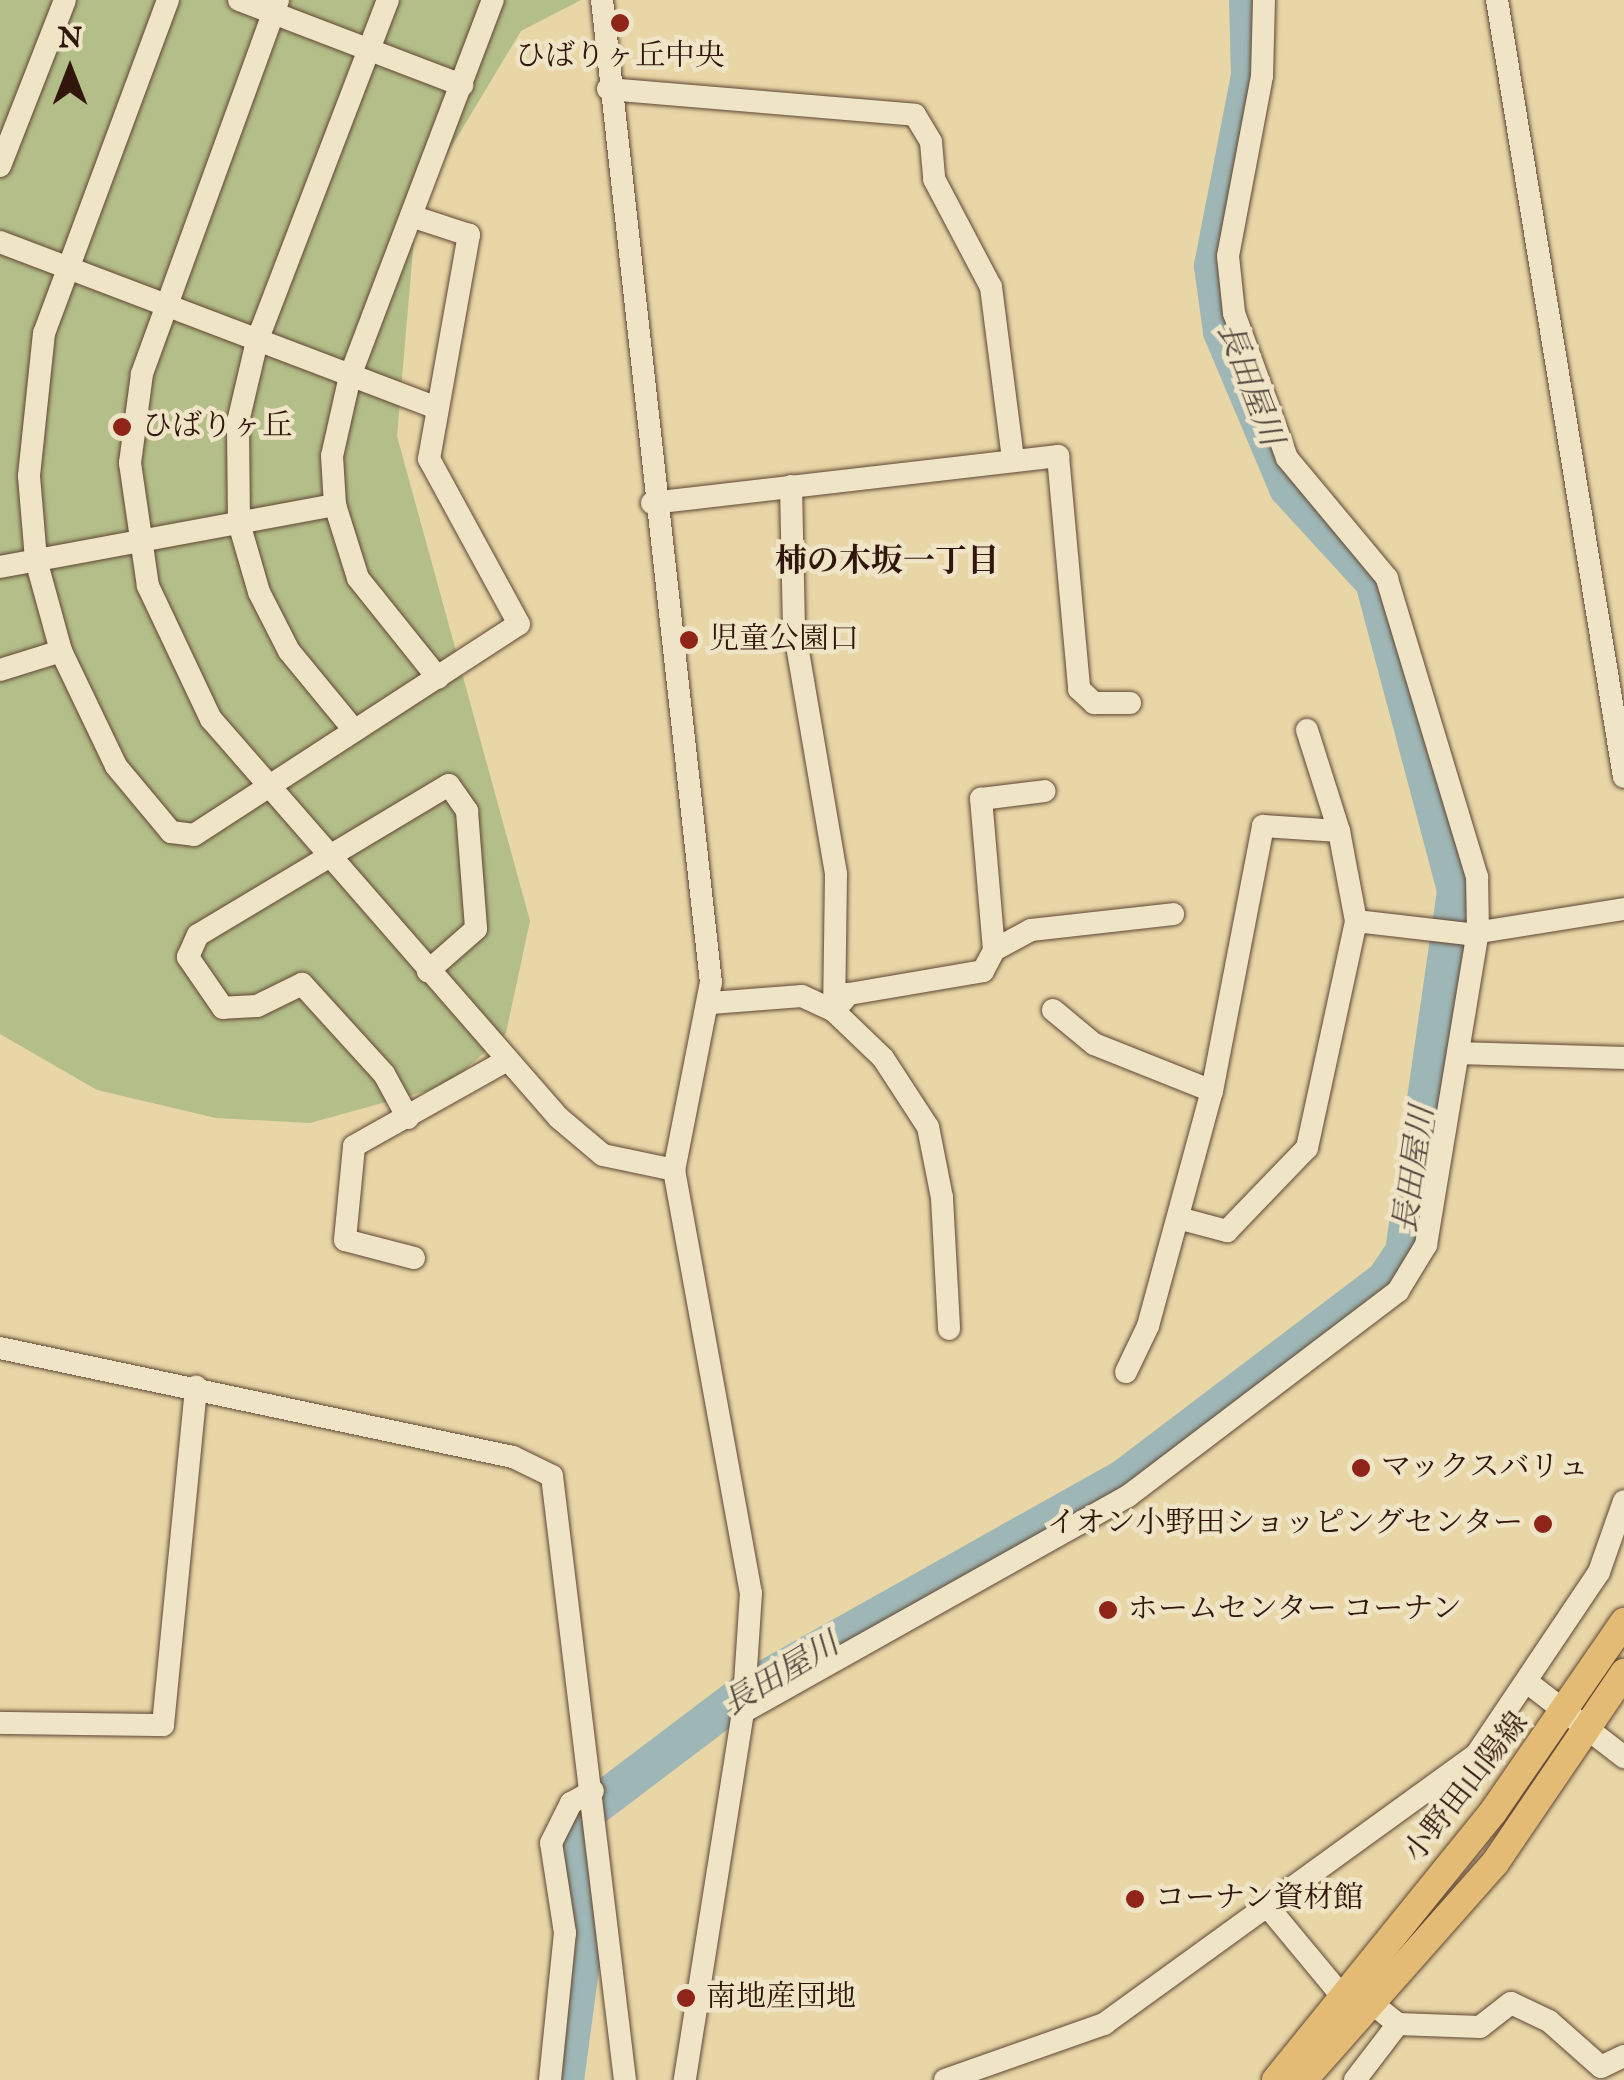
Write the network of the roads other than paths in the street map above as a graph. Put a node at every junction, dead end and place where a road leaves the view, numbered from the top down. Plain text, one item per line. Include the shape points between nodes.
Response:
1 (65, 0) edge
2 (168, 0) edge
3 (239, 0) edge
4 (388, 0) edge
5 (493, 0) edge
6 (602, 0) edge
7 (1264, 0) edge
8 (1496, 0) edge
9 (276, 7) edge
10 (369, 50) junction
11 (462, 85) junction
12 (608, 88) junction
13 (0, 166) edge
14 (411, 216) junction
15 (0, 242) edge
16 (66, 267) junction
17 (162, 304) junction
18 (257, 341) junction
19 (350, 376) junction
20 (438, 408) junction
21 (1012, 458) junction
22 (790, 486) junction
23 (652, 502) junction
24 (334, 505) junction
25 (240, 523) junction
26 (139, 543) junction
27 (36, 560) junction
28 (0, 567) edge
29 (61, 651) junction
30 (0, 670) edge
31 (438, 678) junction
32 (1130, 703) dead end
33 (354, 730) junction
34 (1307, 730) dead end
35 (1624, 777) edge
36 (267, 786) junction
37 (1044, 791) dead end
38 (1339, 831) junction
39 (327, 856) junction
40 (1624, 909) edge
41 (1172, 914) dead end
42 (1356, 922) junction
43 (1473, 933) junction
44 (994, 950) junction
45 (428, 970) junction
46 (711, 1004) junction
47 (1053, 1010) dead end
48 (834, 1011) junction
49 (1459, 1052) junction
50 (1624, 1058) edge
51 (507, 1060) junction
52 (1212, 1091) junction
53 (408, 1118) junction
54 (674, 1170) junction
55 (1178, 1218) junction
56 (414, 1258) dead end
57 (948, 1329) dead end
58 (0, 1348) edge
59 (1126, 1372) dead end
60 (196, 1387) junction
61 (1624, 1501) edge
62 (1624, 1622) edge
63 (1624, 1673) edge
64 (1527, 1682) junction
65 (743, 1712) junction
66 (1576, 1723) junction
67 (0, 1724) edge
68 (1624, 1757) edge
69 (594, 1803) junction
70 (1268, 1906) junction
71 (1342, 1996) junction
72 (1373, 2004) junction
73 (1398, 2024) junction
74 (1624, 2056) edge
75 (550, 2080) edge
76 (624, 2080) edge
77 (685, 2080) edge
78 (944, 2080) edge
79 (1276, 2080) edge
80 (1303, 2080) edge
81 (1355, 2080) edge

1 - 13 street
2 - 16 street
3 - 9 street
4 - 10 street
5 - 11 street
6 - 12 street
7 - 43 street via 1262,76 1228,256 1234,313 1287,458 1387,578 1476,878
8 - 35 street
9 - 10 street
9 - 17 street
10 - 11 street
10 - 18 street
11 - 14 street
12 - 21 street via 915,115 931,142 934,179 992,286
12 - 23 street
14 - 19 street
14 - 20 street via 469,235
15 - 16 street
16 - 17 street
16 - 27 street via 30,424
17 - 18 street
17 - 26 street via 134,417
18 - 19 street
18 - 25 street via 238,422
19 - 20 street
19 - 24 street via 336,418
20 - 31 street via 429,459 519,624
21 - 22 street
21 - 32 street via 1058,456 1078,689 1094,703
22 - 23 street
22 - 48 street via 794,628 836,874 841,990
23 - 46 street
24 - 25 street
24 - 31 street via 358,578
25 - 26 street
25 - 33 street via 289,652
26 - 27 street
26 - 36 street via 179,663
27 - 28 street
27 - 29 street
29 - 30 street
29 - 36 street via 116,766 170,832 194,835
31 - 33 street
33 - 36 street
34 - 38 street
36 - 39 street
37 - 44 street via 981,799
38 - 42 street
38 - 52 street via 1263,826
39 - 45 street
39 - 45 street via 449,785 468,811 476,929
39 - 53 street via 198,935 188,957 223,1008 257,1006 302,984 384,1074
40 - 43 street
41 - 44 street via 1062,924
42 - 43 street
42 - 55 street via 1307,1148 1227,1230
43 - 49 street
44 - 48 street via 983,971 848,994
45 - 51 street
46 - 48 street via 802,996
46 - 54 street via 680,1106
47 - 52 street via 1094,1044
48 - 57 street via 882,1058 928,1127 942,1198
49 - 50 street
49 - 65 street via 1426,1246 1398,1291 1128,1496 946,1606 845,1649
51 - 53 street
51 - 54 street via 581,1142 634,1166
52 - 55 street
53 - 56 street via 354,1146 345,1240
54 - 65 street via 752,1593
55 - 59 street
58 - 60 street
60 - 67 street via 163,1726
60 - 69 street via 513,1457 552,1476
61 - 64 street via 1599,1572
62 - 66 main road, 小野田山陽線
63 - 66 main road, 小野田山陽線
64 - 66 street
64 - 70 street via 1476,1755
65 - 77 street
66 - 68 street
66 - 71 main road, 小野田山陽線
66 - 72 main road, 小野田山陽線 via 1495,1863
69 - 75 street via 571,1803 551,1843 565,1933
69 - 76 street
70 - 71 street
70 - 78 street via 1104,2024
71 - 79 main road, 小野田山陽線
72 - 73 street
72 - 80 main road, 小野田山陽線
73 - 74 street via 1480,2027 1511,2004 1549,2021 1600,2067
73 - 81 street

